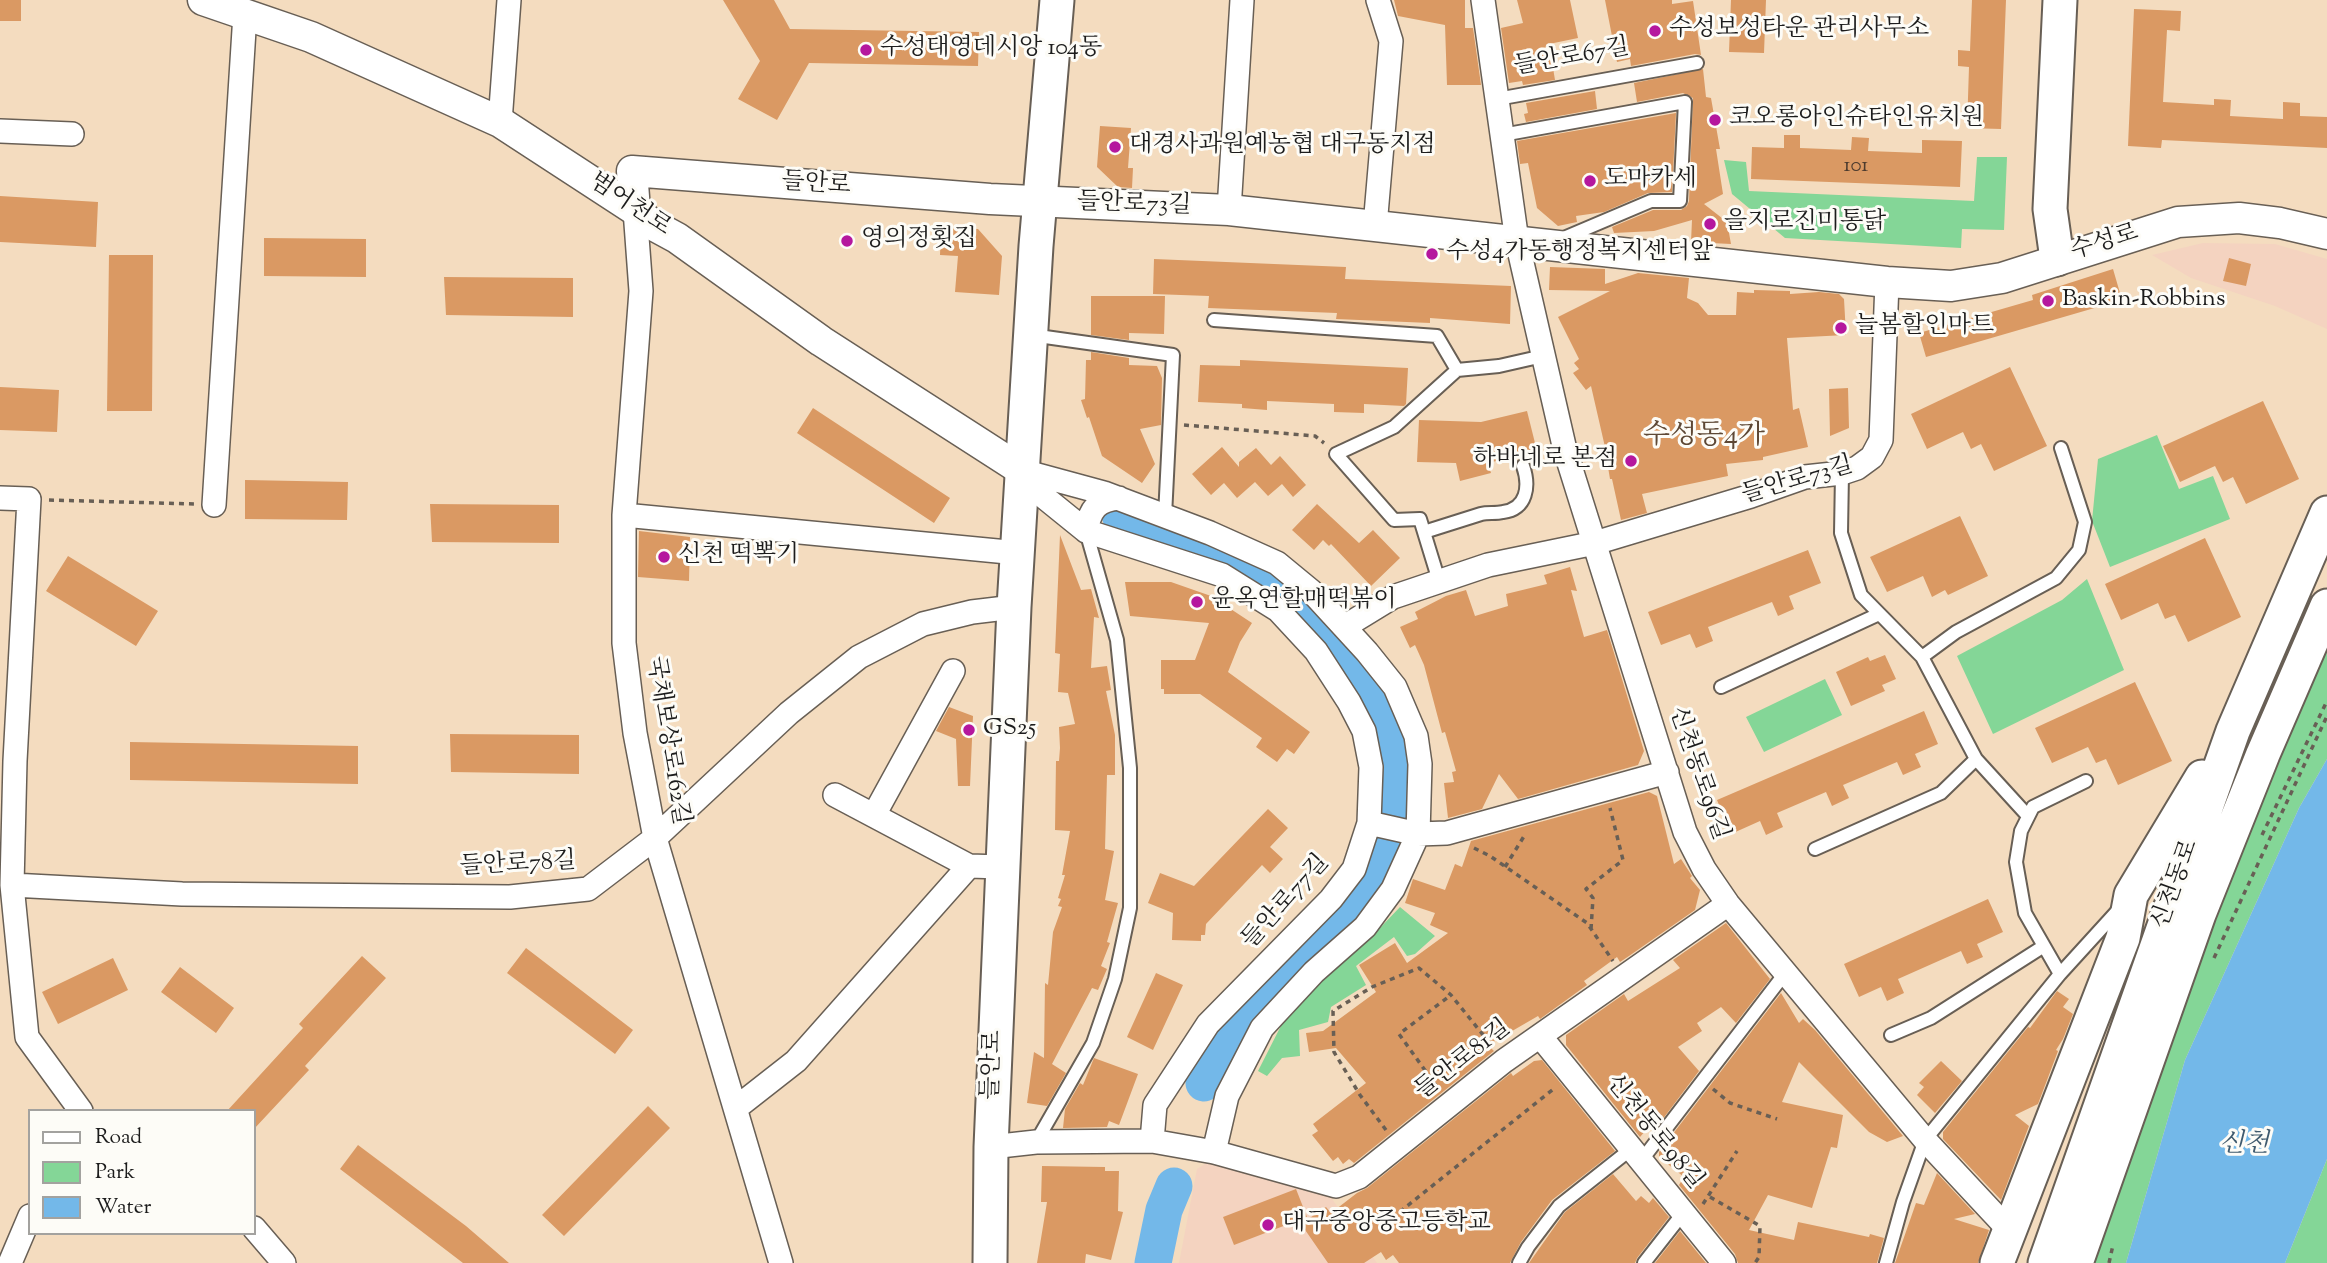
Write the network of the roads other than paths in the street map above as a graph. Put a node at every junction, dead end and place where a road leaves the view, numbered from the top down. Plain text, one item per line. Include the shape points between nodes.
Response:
1 (203, 0) edge
2 (509, 0) edge
3 (1056, 0) edge
4 (1242, 0) edge
5 (1378, 0) edge
6 (1483, 0) edge
7 (2060, 0) edge
8 (245, 14) junction
9 (1697, 62) dead end
10 (1497, 99) junction
11 (500, 122) junction
12 (0, 131) edge
13 (72, 134) dead end
14 (1502, 135) junction
15 (1039, 202) junction
16 (635, 210) junction
17 (1229, 210) junction
18 (1375, 226) junction
19 (2327, 234) edge
20 (1517, 241) junction
21 (1548, 244) junction
22 (2057, 259) junction
23 (1887, 282) junction
24 (1214, 320) dead end
25 (1031, 335) junction
26 (1543, 356) junction
27 (1457, 370) junction
28 (2061, 448) dead end
29 (1523, 466) dead end
30 (1023, 471) junction
31 (1842, 472) junction
32 (0, 498) edge
33 (1119, 498) junction
34 (214, 505) road end
35 (2327, 513) edge
36 (624, 515) junction
37 (1165, 516) junction
38 (1086, 531) junction
39 (1424, 532) junction
40 (1595, 542) junction
41 (1018, 553) junction
42 (1439, 581) junction
43 (2327, 606) edge
44 (1014, 607) junction
45 (1879, 614) junction
46 (1345, 627) junction
47 (1922, 657) junction
48 (953, 671) dead end
49 (1721, 687) dead end
50 (2233, 731) junction
51 (1976, 760) junction
52 (1667, 772) junction
53 (2086, 781) dead end
54 (835, 795) dead end
55 (874, 815) junction
56 (2028, 816) junction
57 (1370, 823) junction
58 (1418, 834) junction
59 (655, 838) junction
60 (1815, 849) dead end
61 (970, 866) junction
62 (1002, 867) junction
63 (12, 885) junction
64 (2131, 895) junction
65 (1728, 904) junction
66 (2043, 946) junction
67 (1786, 972) junction
68 (2060, 974) junction
69 (1891, 1035) dead end
70 (1540, 1036) junction
71 (736, 1108) junction
72 (78, 1109) edge
73 (1926, 1140) junction
74 (1147, 1141) junction
75 (1036, 1142) junction
76 (991, 1147) junction
77 (1214, 1152) junction
78 (1636, 1155) junction
79 (1687, 1215) junction
80 (28, 1221) edge
81 (256, 1230) edge
82 (2009, 1230) junction
83 (10, 1263) edge
84 (284, 1263) edge
85 (781, 1263) edge
86 (990, 1263) edge
87 (1519, 1263) edge
88 (1644, 1263) edge
89 (1724, 1263) edge
90 (1886, 1263) edge
91 (1997, 1263) edge
92 (2045, 1263) edge
93 (2076, 1263) edge

1 - 8 street, 범어천로
2 - 11 street
3 - 15 main road, 들안로
4 - 17 street
5 - 18 street via 1391,41
6 - 10 street, 들안로67길
7 - 22 main road, 수성로 via 2050,209
8 - 11 street, 범어천로 via 311,37
8 - 34 street
9 - 10 lane, 들안로67길
10 - 14 street, 들안로67길
11 - 16 street, 범어천로
12 - 13 street
14 - 20 street, 들안로67길
14 - 21 lane, 들안로73길 via 1685,102 1679,201 1651,201
15 - 16 street, 들안로 via 632,172
15 - 17 street, 들안로73길
15 - 25 main road, 들안로
16 - 30 street, 범어천로 via 821,341
16 - 36 street, 국채보상로162길 via 641,291
17 - 18 street, 들안로73길
18 - 20 street, 들안로73길
19 - 22 street, 수성로 via 2239,218 2178,222
20 - 21 street, 들안로73길
20 - 26 street, 신천동로96길
21 - 23 street, 들안로73길
22 - 23 street, 들안로73길 via 2002,278 1951,286
23 - 31 street, 들안로73길 via 1881,440 1872,457
24 - 27 lane via 1437,336
25 - 30 main road, 들안로
25 - 37 lane via 1174,355
26 - 27 lane
26 - 40 street, 신천동로96길 via 1565,450
27 - 39 lane via 1394,427 1336,454 1394,520 1420,519
28 - 47 lane via 2085,522 2079,550 2056,578 1956,632
29 - 39 lane via 1527,493 1513,509 1486,512
30 - 33 street
30 - 38 street, 들안로77길 via 1039,494
30 - 41 main road, 들안로
31 - 40 street, 들안로73길 via 1805,477
31 - 45 lane via 1840,533 1860,595
32 - 63 street via 29,499
33 - 37 street
33 - 38 street via 1104,499 1094,508
35 - 50 main road, 신천동로
36 - 41 street
36 - 59 street, 국채보상로162길 via 624,643
37 - 46 street via 1277,563
38 - 57 street, 들안로77길 via 1222,575 1278,610 1316,651 1364,731 1371,767
38 - 75 lane via 1117,640 1130,768 1130,908 1115,979 1093,1043
39 - 42 lane
40 - 42 street, 들안로73길 via 1488,565
40 - 52 street, 신천동로96길
41 - 44 main road, 들안로
42 - 46 street, 들안로73길 via 1393,597
43 - 93 main road, 신천동로 via 2199,914
44 - 59 street, 들안로78길 via 923,624 859,657 789,713
44 - 62 main road, 들안로
45 - 47 lane
45 - 49 lane
46 - 58 street via 1395,687 1416,736
47 - 51 lane
48 - 55 street
50 - 64 main road
50 - 92 main road, 신천동로
51 - 56 lane
51 - 60 lane via 1941,793
52 - 58 street via 1447,833
52 - 65 street, 신천동로96길 via 1685,832
53 - 56 lane via 2033,807
54 - 55 street
55 - 61 street
56 - 66 lane via 2016,862 2025,913
57 - 58 street
57 - 74 street, 들안로77길 via 1354,869 1331,900 1208,1024 1190,1049 1155,1105
58 - 77 street via 1393,889 1366,927 1314,972 1262,1028 1227,1096
59 - 63 street, 들안로78길 via 589,889 510,897 182,894
59 - 71 street, 국채보상로162길
61 - 62 street
61 - 71 street via 796,1061
62 - 76 main road, 들안로
63 - 72 street via 27,1037
64 - 68 lane
64 - 82 main road via 2123,938
65 - 67 street, 신천동로96길
65 - 70 street, 들안로81길
66 - 68 lane
66 - 69 lane via 1931,1018
67 - 73 street, 신천동로96길
67 - 78 lane
68 - 73 lane
70 - 77 street, 들안로81길 via 1359,1177 1336,1186
70 - 78 street, 신천동로98길
71 - 85 street, 국채보상로162길
73 - 82 street, 신천동로96길
73 - 90 lane
74 - 75 street
74 - 77 street, 들안로81길
75 - 76 street
76 - 86 main road, 들안로
78 - 79 street, 신천동로98길
78 - 87 lane via 1559,1206
79 - 88 lane
79 - 89 street, 신천동로98길
80 - 83 street
81 - 84 street
82 - 91 main road

